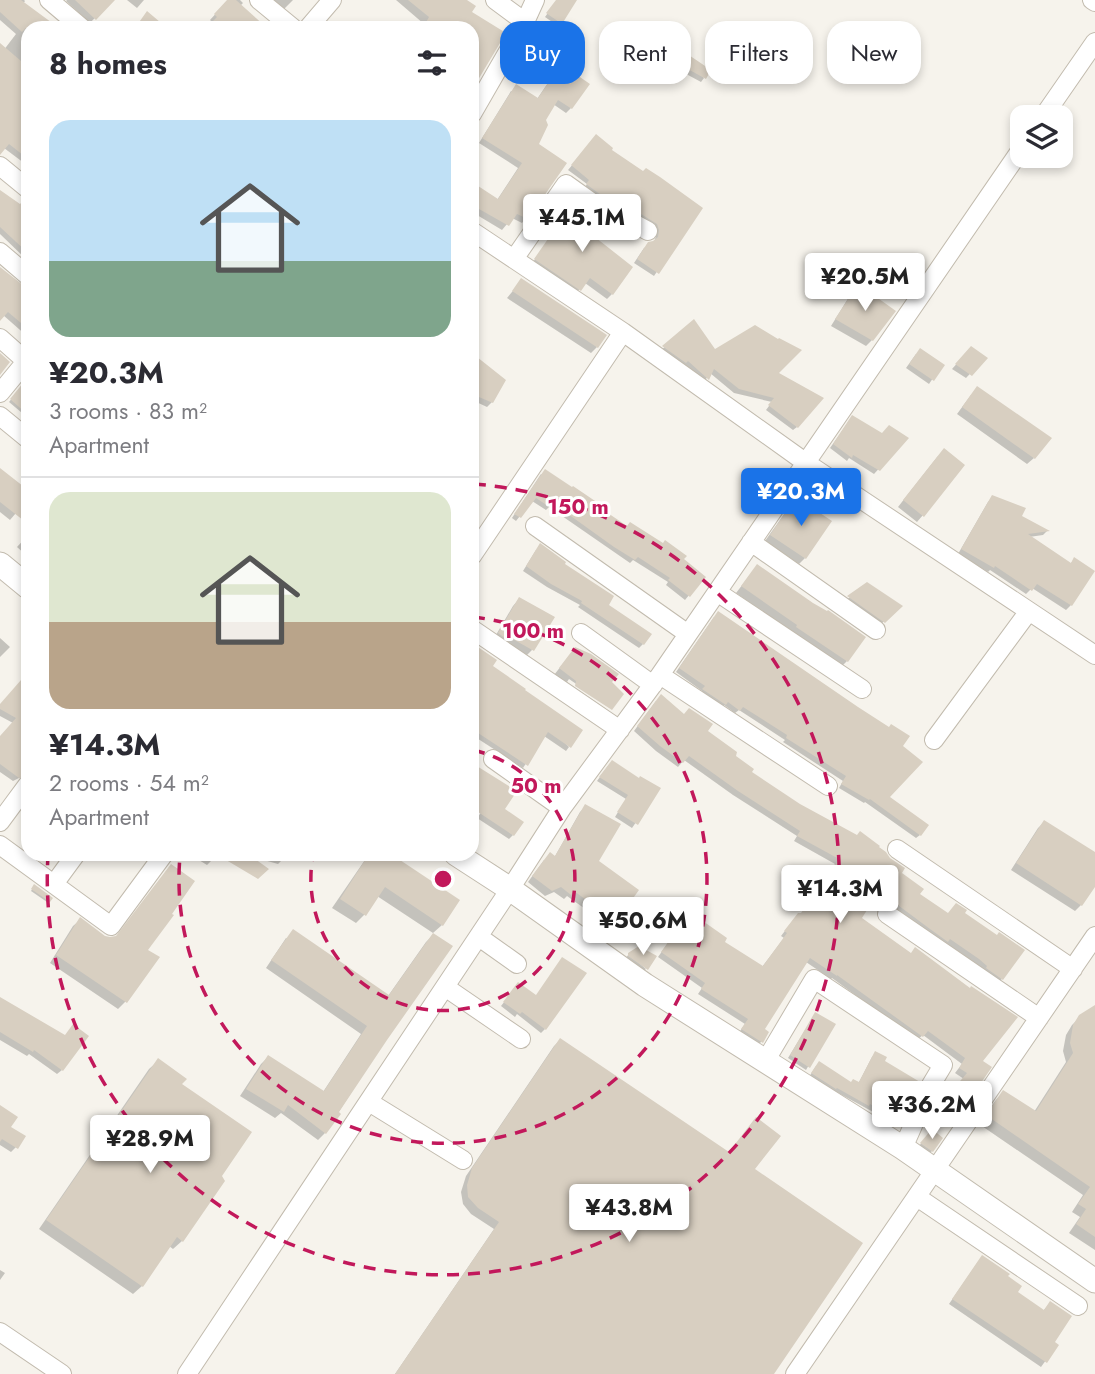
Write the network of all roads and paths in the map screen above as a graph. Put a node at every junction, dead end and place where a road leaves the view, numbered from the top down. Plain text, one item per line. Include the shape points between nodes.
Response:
1 (259, 0) edge
2 (332, 0) edge
3 (495, 0) edge
4 (535, 0) edge
5 (51, 1) edge
6 (74, 21) edge
7 (284, 21) edge
8 (314, 21) edge
9 (525, 21) edge
10 (526, 21) edge
11 (1095, 42) edge
12 (500, 66) edge
13 (479, 102) edge
14 (1051, 105) edge
15 (1010, 165) edge
16 (0, 166) edge
17 (21, 183) edge
18 (648, 231) dead end
19 (479, 236) edge
20 (0, 252) edge
21 (514, 259) junction
22 (21, 270) edge
23 (623, 332) junction
24 (0, 338) edge
25 (21, 355) edge
26 (21, 367) edge
27 (0, 393) edge
28 (0, 416) edge
29 (21, 433) edge
30 (805, 462) junction
31 (535, 526) dead end
32 (751, 542) junction
33 (479, 545) edge
34 (0, 564) edge
35 (21, 581) edge
36 (717, 592) junction
37 (1029, 611) junction
38 (876, 630) dead end
39 (581, 633) dead end
40 (479, 634) edge
41 (688, 634) junction
42 (1095, 655) edge
43 (656, 680) junction
44 (862, 690) dead end
45 (620, 730) junction
46 (934, 740) dead end
47 (493, 759) dead end
48 (828, 786) dead end
49 (21, 794) edge
50 (562, 808) junction
51 (0, 822) edge
52 (0, 845) edge
53 (897, 849) dead end
54 (21, 860) edge
55 (22, 861) edge
56 (71, 861) edge
57 (158, 861) edge
58 (467, 861) edge
59 (54, 884) junction
60 (510, 889) junction
61 (887, 914) dead end
62 (1095, 936) edge
63 (479, 937) junction
64 (517, 964) dead end
65 (1073, 969) junction
66 (445, 987) junction
67 (1039, 1018) junction
68 (521, 1039) dead end
69 (766, 1060) junction
70 (369, 1102) junction
71 (904, 1148) junction
72 (463, 1160) dead end
73 (936, 1170) junction
74 (917, 1197) junction
75 (1095, 1281) edge
76 (1078, 1306) dead end
77 (0, 1332) edge
78 (62, 1374) edge
79 (187, 1374) edge
80 (795, 1374) edge

1 - 7 street
2 - 8 street
3 - 9 street
4 - 10 street
5 - 6 street
11 - 14 street
12 - 13 street
15 - 30 street
16 - 17 street
18 - 21 street via 635,224 609,222 566,184
19 - 21 street
20 - 22 street
21 - 23 street
23 - 30 street
23 - 33 street
24 - 25 street
26 - 27 street
28 - 29 street
30 - 32 street
30 - 37 street
31 - 41 street
32 - 36 street
32 - 38 street
34 - 35 street
36 - 41 street
36 - 44 street
37 - 42 street
37 - 46 street
39 - 43 street
40 - 45 street
41 - 43 street
43 - 45 street
43 - 48 street
45 - 50 street
47 - 50 street
49 - 51 street
50 - 60 street
52 - 54 street
53 - 65 street
55 - 59 street
56 - 59 street
57 - 59 street via 111,926
58 - 60 street
60 - 63 street
60 - 69 street via 645,985
61 - 67 street
62 - 65 street
63 - 64 street
63 - 66 street
65 - 67 street
66 - 68 street
66 - 70 street
67 - 73 street
69 - 71 street
69 - 71 street via 814,979 943,1065
70 - 72 street
70 - 79 street
71 - 73 street
73 - 74 street
73 - 75 street
74 - 76 street
74 - 80 street
77 - 78 street

